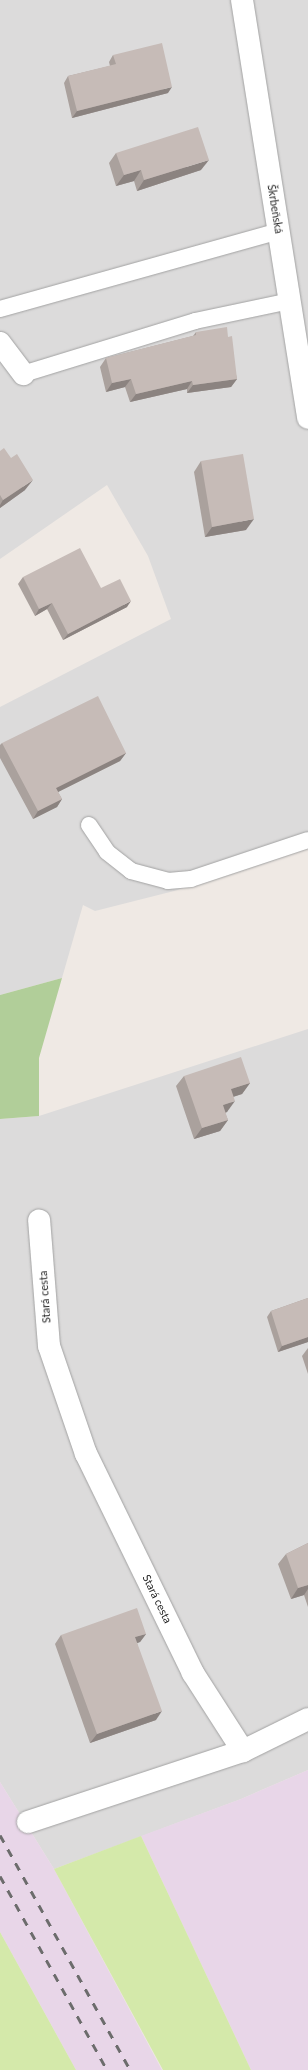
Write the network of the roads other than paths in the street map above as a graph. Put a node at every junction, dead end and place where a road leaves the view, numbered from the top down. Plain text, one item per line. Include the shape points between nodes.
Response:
1 (242, 0) edge
2 (279, 231) junction
3 (290, 301) junction
4 (0, 309) edge
5 (0, 343) edge
6 (23, 374) joint
7 (308, 418) edge
8 (89, 825) dead end
9 (308, 840) edge
10 (39, 1220) dead end
11 (308, 1719) edge
12 (243, 1751) junction
13 (28, 1822) dead end

1 - 2 street, Škrbeňská
2 - 3 street, Škrbeňská
2 - 4 lane
3 - 6 lane via 195,321
3 - 7 street, Škrbeňská
5 - 6 street
8 - 9 lane via 107,852 131,871 168,881 191,879
10 - 12 street, Stará cesta via 49,1346 86,1454 193,1673
11 - 12 street
12 - 13 street

